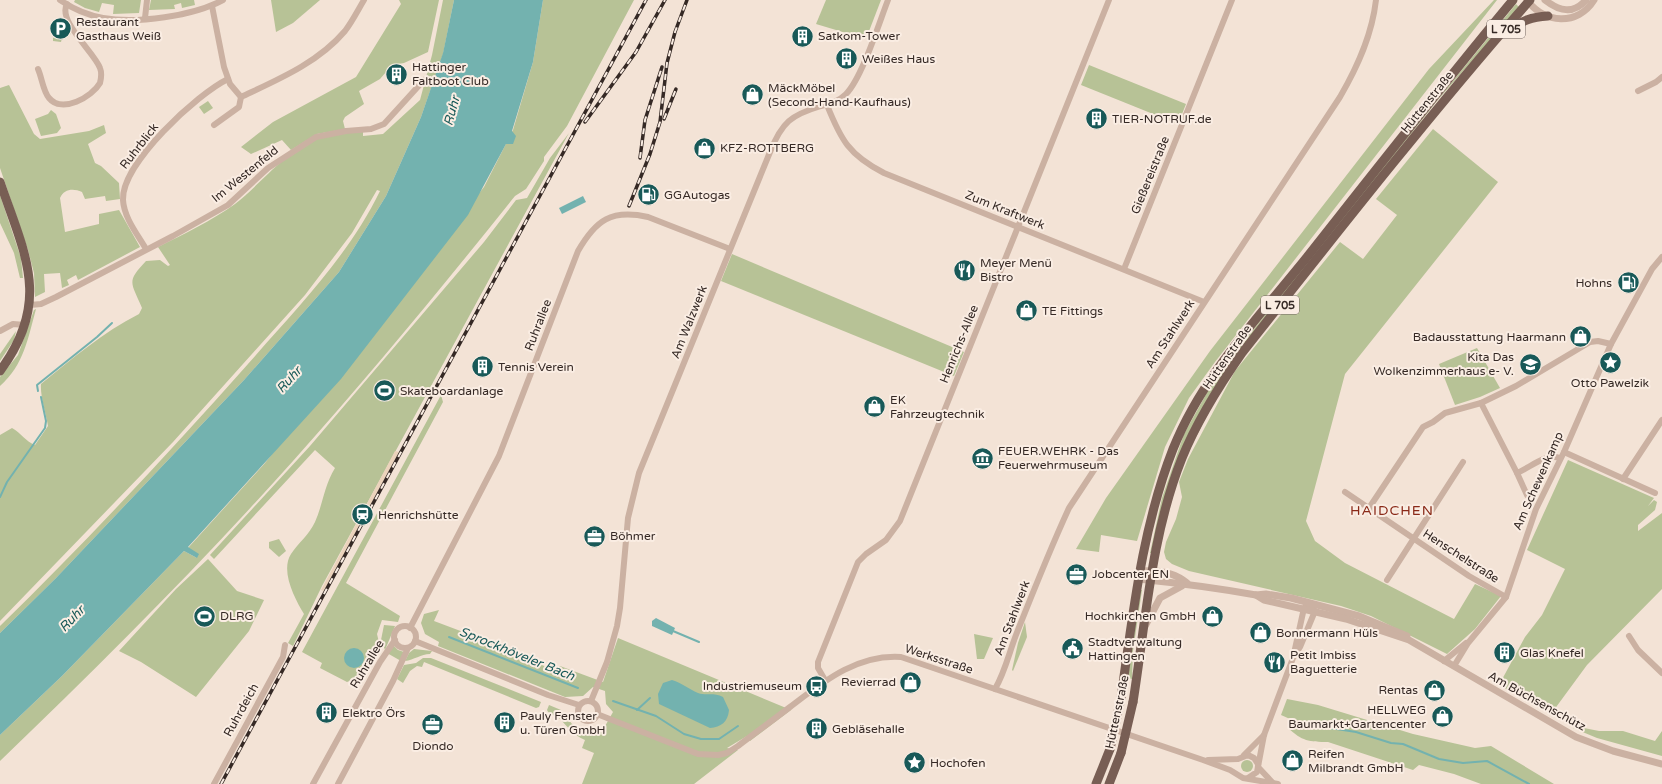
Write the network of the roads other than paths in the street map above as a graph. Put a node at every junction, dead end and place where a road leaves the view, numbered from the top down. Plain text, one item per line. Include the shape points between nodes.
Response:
1 (60, 0) edge
2 (148, 0) edge
3 (224, 0) edge
4 (364, 0) edge
5 (888, 0) edge
6 (1108, 0) edge
7 (1232, 0) edge
8 (1376, 0) edge
9 (1513, 0) edge
10 (1545, 0) edge
11 (1586, 0) edge
12 (1594, 0) edge
13 (1529, 1) edge
14 (67, 4) junction
15 (212, 6) junction
16 (1548, 16) junction
17 (145, 18) junction
18 (1484, 55) junction
19 (38, 69) dead end
20 (1662, 77) edge
21 (228, 78) junction
22 (424, 80) dead end
23 (1638, 91) dead end
24 (241, 97) junction
25 (826, 105) junction
26 (214, 125) dead end
27 (0, 182) edge
28 (1018, 228) junction
29 (146, 249) junction
30 (730, 249) junction
31 (1662, 257) edge
32 (1124, 269) junction
33 (1204, 302) junction
34 (30, 305) junction
35 (25, 325) junction
36 (0, 331) edge
37 (1611, 344) junction
38 (0, 371) edge
39 (1481, 403) junction
40 (1662, 420) edge
41 (1564, 452) junction
42 (1560, 458) junction
43 (1463, 462) dead end
44 (1517, 472) junction
45 (1623, 479) junction
46 (1345, 492) dead end
47 (1655, 493) dead end
48 (1528, 495) dead end
49 (1369, 508) junction
50 (1413, 538) junction
51 (1152, 570) junction
52 (1139, 575) junction
53 (1150, 580) junction
54 (1386, 580) dead end
55 (1187, 583) junction
56 (1256, 595) junction
57 (1506, 597) junction
58 (1310, 603) junction
59 (1304, 608) junction
60 (1315, 611) junction
61 (410, 628) junction
62 (1143, 630) junction
63 (1630, 636) dead end
64 (395, 640) junction
65 (1409, 640) junction
66 (415, 641) junction
67 (1468, 643) junction
68 (285, 645) dead end
69 (408, 648) junction
70 (1293, 658) junction
71 (1444, 660) junction
72 (1454, 666) junction
73 (1662, 673) edge
74 (825, 680) junction
75 (995, 689) junction
76 (591, 701) junction
77 (579, 705) junction
78 (597, 714) junction
79 (1264, 735) junction
80 (1244, 755) junction
81 (1238, 759) junction
82 (1203, 760) junction
83 (1662, 764) edge
84 (1258, 765) junction
85 (1236, 773) junction
86 (1248, 778) junction
87 (1275, 783) edge
88 (214, 784) edge
89 (313, 784) edge
90 (338, 784) edge
91 (1096, 784) edge
92 (1109, 784) edge

1 - 14 street
2 - 17 street
3 - 15 street
4 - 24 street via 346,30 326,49 275,81
5 - 25 street, Am Walzwerk via 857,78 846,94
6 - 28 street, Henrichs-Allee
7 - 32 street, Gießereistraße
8 - 33 street, Am Stahlwerk via 1370,34 1355,71
9 - 52 main road, Hüttenstraße / L 705 via 1440,88 1199,398 1173,449 1154,508
10 - 11 street via 1561,10 1567,10 1577,7
12 - 16 street via 1575,17 1560,19
13 - 16 street
13 - 18 main road, Hüttenstraße / L 705
14 - 17 street via 80,12 103,18
14 - 19 street via 65,12 70,23 100,68 100,83 86,97 72,103 60,104 48,96
15 - 17 street via 180,14
15 - 21 street
16 - 18 main road, L 705 via 1519,23
18 - 51 main road, Hüttenstraße / L 705 via 1441,102 1224,378 1200,419 1182,458 1168,497
20 - 23 street
21 - 24 street
21 - 29 street, Ruhrblick via 208,91 170,124 127,181 123,193 124,208
22 - 29 street, Im Westenfeld via 384,124 371,129 316,137 268,168 228,205
24 - 26 street via 237,109
25 - 28 street, Zum Kraftwerk via 837,132 847,146 874,168
25 - 30 street, Am Walzwerk via 794,115 785,123 778,134
27 - 34 main road via 29,268
28 - 32 street, Zum Kraftwerk
28 - 74 street, Henrichs-Allee via 900,521 886,540 858,562 818,662 818,668
29 - 34 street, Im Westenfeld via 41,304
30 - 61 street, Ruhrallee via 648,216 633,214 607,218 588,233 575,258 499,456
30 - 76 street, Am Walzwerk via 639,473 628,518 617,626 607,662
31 - 37 street, Am Schewenkamp via 1652,270
32 - 33 street, Zum Kraftwerk
33 - 75 street, Am Stahlwerk via 1069,508 1038,579 1002,678
34 - 35 main road
35 - 36 street via 13,324
35 - 38 main road via 15,350
37 - 39 street via 1590,342 1516,386
37 - 41 street, Am Schewenkamp
39 - 44 street
39 - 49 street via 1445,413 1423,427
40 - 45 street
41 - 42 street, Am Schewenkamp
41 - 45 street
42 - 44 street via 1548,457
42 - 57 street, Am Schewenkamp via 1536,509
43 - 50 street
44 - 48 street
45 - 47 street
46 - 49 street, Henschelstraße
49 - 50 street, Henschelstraße
50 - 54 street
50 - 57 street, Henschelstraße
51 - 52 street, Am Büchsenschütz
51 - 53 main road, Hüttenstraße / L 705
51 - 55 street, Am Büchsenschütz via 1180,577
52 - 53 street, Am Büchsenschütz
52 - 91 main road, Hüttenstraße / L 705, bridge via 1121,698 1110,749
53 - 55 street, Am Büchsenschütz
53 - 62 main road, Hüttenstraße / L 705
55 - 56 street, Am Büchsenschütz
55 - 62 street via 1160,598
56 - 58 street, Am Büchsenschütz via 1266,594
56 - 59 street, Am Büchsenschütz via 1264,600
57 - 67 street, Am Schewenkamp
58 - 59 street
58 - 60 street
58 - 65 street, Am Büchsenschütz via 1358,616 1407,636
59 - 60 street, Am Büchsenschütz
59 - 70 street
60 - 65 street, Am Büchsenschütz
60 - 70 street
61 - 64 street, Ruhrallee via 399,629
61 - 66 street via 415,633
62 - 92 main road, Hüttenstraße / L 705, bridge via 1133,702 1121,753
63 - 73 street via 1641,653
64 - 69 street, Ruhrallee via 399,646
64 - 89 street, Ruhrallee via 380,662
65 - 71 street, Am Büchsenschütz
66 - 69 street
66 - 77 street
67 - 71 street, Am Schewenkamp
67 - 72 street, Am Schewenkamp
68 - 88 street, Ruhrdeich via 283,657
69 - 90 street
70 - 79 street
71 - 72 street, Am Büchsenschütz
72 - 83 street, Am Büchsenschütz via 1576,737 1613,751
74 - 75 street, Werksstraße via 864,661 891,656 908,659
74 - 78 street, Werksstraße via 738,746 718,755 692,752
75 - 82 street, Werksstraße
76 - 77 street via 584,701
76 - 78 street via 597,706
77 - 78 street via 578,715 583,720 593,720
79 - 80 street
79 - 84 street
80 - 81 street
80 - 84 street, Werksstraße via 1251,756
81 - 82 street, Werksstraße
81 - 85 street via 1234,765
82 - 85 street, Werksstraße
84 - 86 street via 1255,775
84 - 87 street, Werksstraße
85 - 86 street, Werksstraße
86 - 87 street, Werksstraße

